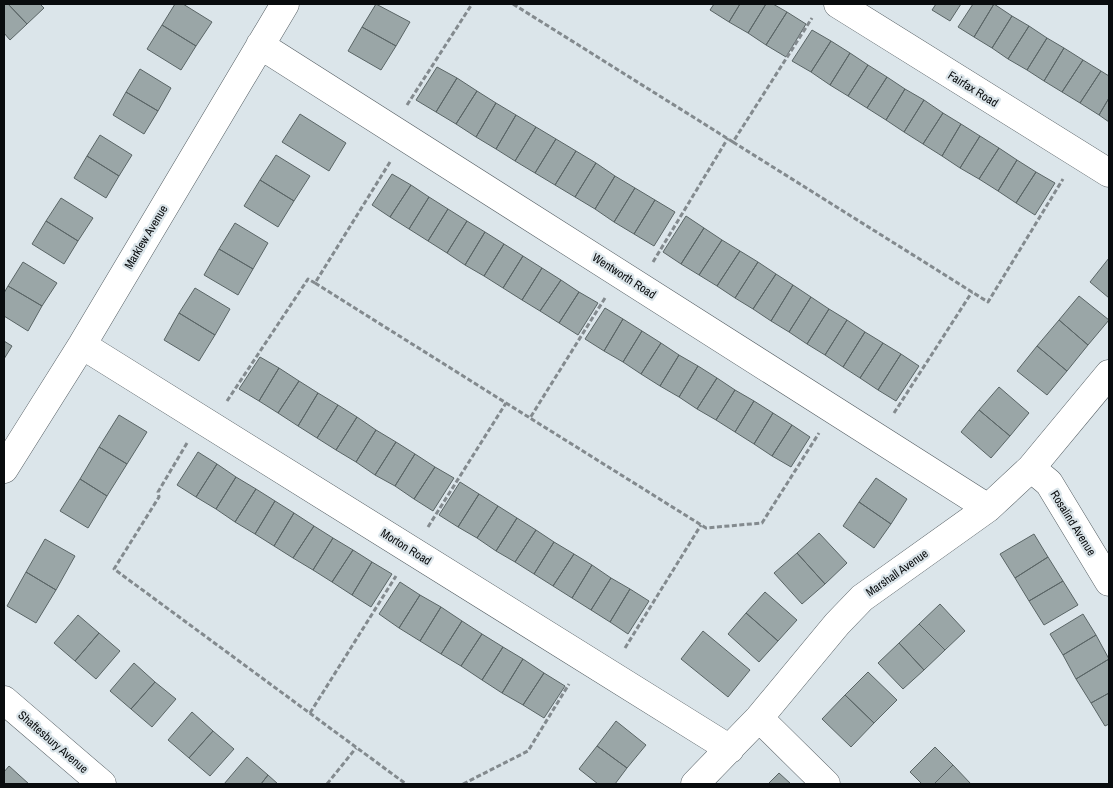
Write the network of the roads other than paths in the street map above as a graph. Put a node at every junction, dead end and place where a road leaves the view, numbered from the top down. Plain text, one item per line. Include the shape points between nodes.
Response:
1 (285, 4) edge
2 (826, 8) edge
3 (260, 45) junction
4 (1109, 173) edge
5 (82, 345) junction
6 (1109, 374) edge
7 (5, 466) edge
8 (1032, 468) junction
9 (988, 508) junction
10 (1109, 582) edge
11 (4, 700) edge
12 (759, 718) junction
13 (730, 749) junction
14 (102, 784) edge
15 (695, 784) edge
16 (826, 784) edge

1 - 3 street, Marklew Avenue
2 - 4 street, Fairfax Road
3 - 5 street, Marklew Avenue
3 - 9 street, Wentworth Road
5 - 7 street, Marklew Avenue
5 - 13 street, Morton Road
6 - 8 street, Marshall Avenue
8 - 9 street, Marshall Avenue
8 - 10 street, Rosalind Avenue via 1049,483
9 - 12 street, Marshall Avenue via 862,598
11 - 14 street, Shaftesbury Avenue
12 - 13 street, Marshall Avenue
12 - 16 street
13 - 15 street, Marshall Avenue

